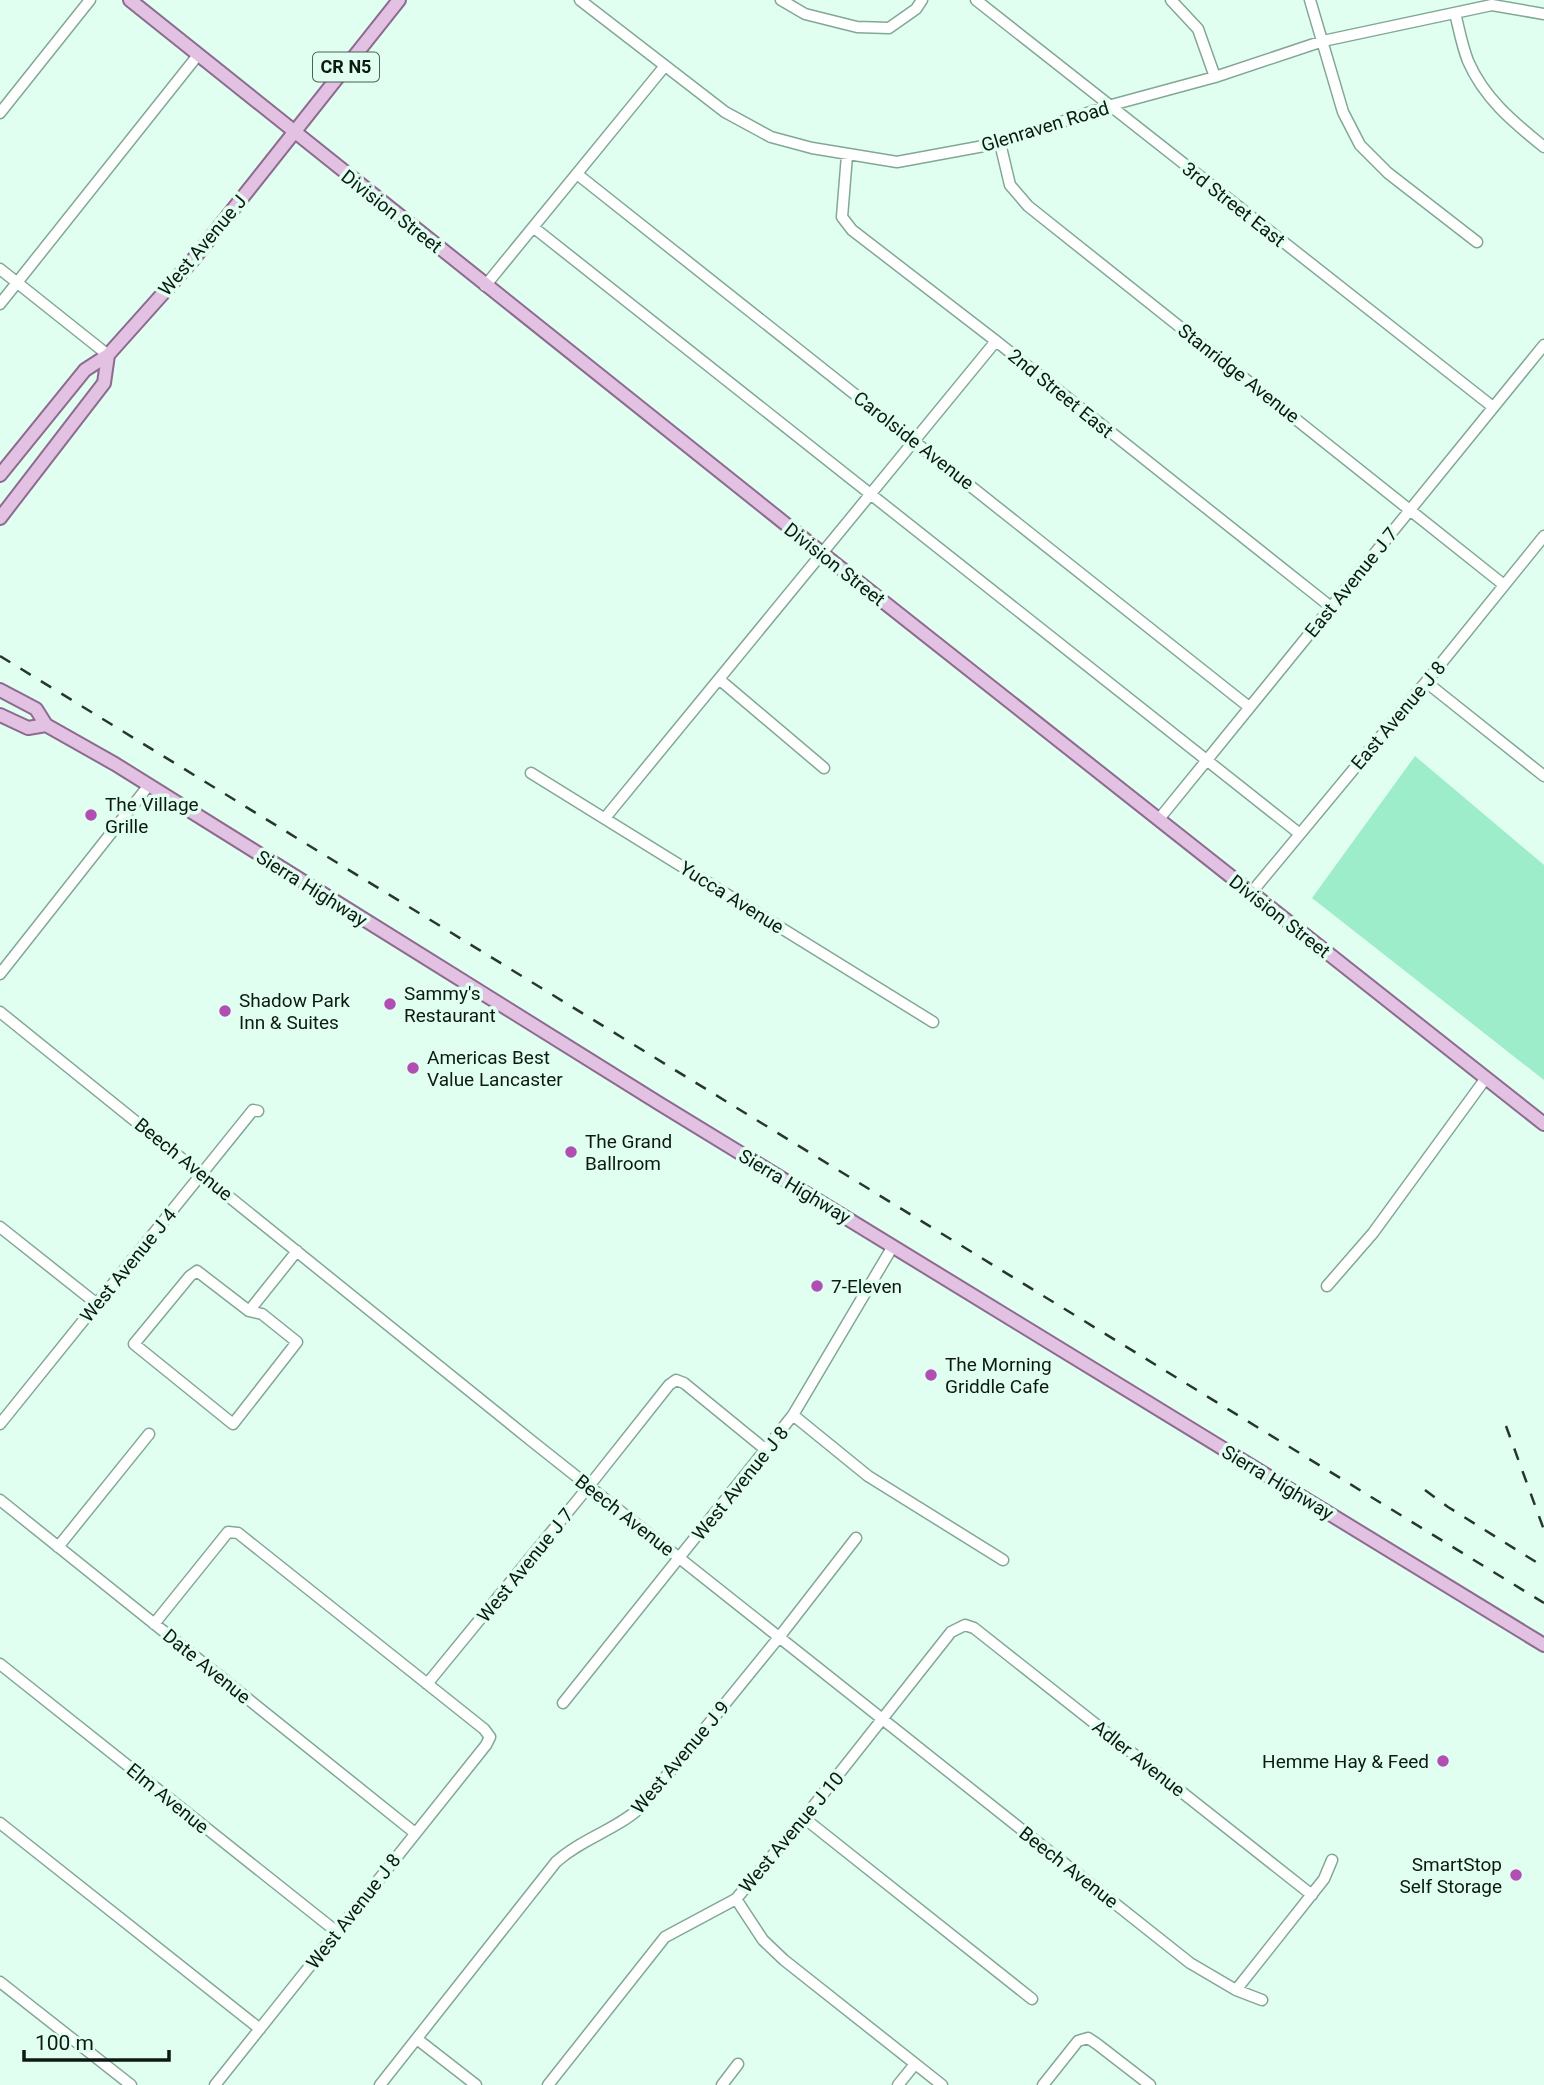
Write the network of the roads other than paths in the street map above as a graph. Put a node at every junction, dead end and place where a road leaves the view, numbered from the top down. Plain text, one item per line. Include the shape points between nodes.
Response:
1 (90, 0) edge
2 (131, 0) edge
3 (399, 0) edge
4 (580, 0) edge
5 (781, 0) edge
6 (922, 0) edge
7 (976, 0) edge
8 (1171, 0) edge
9 (1310, 0) edge
10 (1455, 13) junction
11 (1544, 14) edge
12 (1323, 41) junction
13 (198, 55) junction
14 (664, 67) junction
15 (1215, 77) junction
16 (1108, 106) junction
17 (0, 113) edge
18 (293, 133) junction
19 (1000, 143) junction
20 (1544, 147) edge
21 (847, 155) junction
22 (577, 174) junction
23 (533, 227) junction
24 (1477, 242) dead end
25 (0, 269) edge
26 (17, 283) junction
27 (485, 286) junction
28 (0, 304) edge
29 (996, 341) junction
30 (1544, 345) edge
31 (108, 355) junction
32 (1493, 407) junction
33 (914, 440) junction
34 (0, 475) edge
35 (870, 493) junction
36 (1411, 509) junction
37 (0, 518) edge
38 (1544, 536) edge
39 (821, 553) junction
40 (1504, 585) junction
41 (1331, 607) junction
42 (720, 680) junction
43 (1426, 682) junction
44 (0, 690) edge
45 (1250, 707) junction
46 (0, 715) edge
47 (46, 725) junction
48 (1206, 760) junction
49 (824, 768) dead end
50 (531, 773) dead end
51 (1544, 776) edge
52 (149, 785) junction
53 (605, 818) junction
54 (1159, 819) junction
55 (1300, 834) junction
56 (1251, 893) junction
57 (0, 974) edge
58 (0, 1012) edge
59 (933, 1022) dead end
60 (1486, 1078) junction
61 (258, 1111) dead end
62 (1544, 1124) edge
63 (202, 1174) junction
64 (0, 1227) edge
65 (893, 1246) junction
66 (297, 1251) junction
67 (1327, 1286) dead end
68 (97, 1304) junction
69 (249, 1311) junction
70 (793, 1415) junction
71 (0, 1424) edge
72 (149, 1434) dead end
73 (766, 1450) junction
74 (589, 1486) junction
75 (0, 1500) edge
76 (856, 1538) dead end
77 (58, 1547) junction
78 (680, 1558) junction
79 (1003, 1560) dead end
80 (154, 1623) junction
81 (965, 1625) joint
82 (779, 1636) junction
83 (1544, 1645) edge
84 (0, 1664) edge
85 (427, 1684) junction
86 (563, 1703) dead end
87 (883, 1719) junction
88 (804, 1818) junction
89 (0, 1823) edge
90 (415, 1833) junction
91 (1332, 1860) dead end
92 (1312, 1895) junction
93 (736, 1899) junction
94 (337, 1933) junction
95 (0, 1982) edge
96 (1236, 1990) junction
97 (1032, 1999) dead end
98 (1262, 2000) dead end
99 (260, 2029) junction
100 (417, 2039) junction
101 (738, 2064) dead end
102 (915, 2064) junction
103 (131, 2085) edge
104 (215, 2085) edge
105 (380, 2085) edge
106 (476, 2085) edge
107 (548, 2085) edge
108 (722, 2085) edge
109 (898, 2085) edge
110 (942, 2085) edge
111 (1043, 2085) edge
112 (1150, 2085) edge

1 - 17 street
2 - 13 main road, Division Street
3 - 18 main road, CR N5
4 - 14 street, Glenraven Road
5 - 6 street via 805,14 857,27 889,28
7 - 16 street, 3rd Street East
8 - 15 street via 1198,29
9 - 12 street
10 - 11 street, Glenraven Road via 1492,5
10 - 12 street, Glenraven Road
10 - 20 street via 1467,60 1484,92
12 - 15 street, Glenraven Road
12 - 24 street via 1343,112 1360,145 1388,173
13 - 18 main road, Division Street
13 - 26 street
14 - 21 street, Glenraven Road via 725,112 771,137
14 - 22 street
15 - 16 street, Glenraven Road
16 - 19 street, Glenraven Road
16 - 32 street, 3rd Street East
18 - 27 main road, Division Street
18 - 31 main road, West Avenue J / CR N5 via 192,261
19 - 21 street, Glenraven Road via 897,162
19 - 36 street, Stanridge Avenue via 1010,185 1028,206
21 - 29 street, 2nd Street East via 842,217 852,230
22 - 23 street
22 - 33 street, Carolside Avenue
23 - 27 street
23 - 35 street
25 - 26 street
26 - 28 street
26 - 31 street
27 - 39 main road, Division Street
29 - 33 street
29 - 41 street, 2nd Street East
30 - 32 street, East Avenue J 7
31 - 34 main road, West Avenue J / CR N5 via 85,370
31 - 37 main road, West Avenue J via 104,383
32 - 36 street, East Avenue J 7
33 - 35 street
33 - 45 street, Carolside Avenue
35 - 39 street
35 - 48 street
36 - 40 street, Stanridge Avenue
36 - 41 street, East Avenue J 7
38 - 40 street, East Avenue J 8
39 - 42 street
39 - 54 main road, Division Street
40 - 43 street, East Avenue J 8
41 - 45 street, East Avenue J 7
42 - 49 street
42 - 53 street
43 - 51 street
43 - 55 street, East Avenue J 8
44 - 47 main road, Sierra Highway via 36,709
45 - 48 street, East Avenue J 7
46 - 47 main road, Sierra Highway via 28,729
47 - 52 main road, Sierra Highway
48 - 54 street, East Avenue J 7
48 - 55 street
50 - 53 street, Yucca Avenue
52 - 57 street
52 - 65 main road, Sierra Highway
53 - 59 street, Yucca Avenue
54 - 56 main road, Division Street
55 - 56 street, East Avenue J 8
56 - 60 main road, Division Street
58 - 63 street, Beech Avenue
60 - 62 main road, Division Street
60 - 67 street via 1373,1233
61 - 63 street, West Avenue J 4 via 253,1110
63 - 66 street, Beech Avenue
63 - 68 street, West Avenue J 4
64 - 68 street
65 - 70 street, West Avenue J 8
65 - 83 main road, Sierra Highway
66 - 69 street
66 - 74 street, Beech Avenue
68 - 71 street, West Avenue J 4
69 - 69 street via 197,1271 135,1344 233,1424 297,1342 262,1314
70 - 73 street, West Avenue J 8
70 - 79 street via 867,1476
72 - 77 street
73 - 74 street, West Avenue J 7 via 676,1380
73 - 78 street, West Avenue J 8
74 - 78 street, Beech Avenue
74 - 85 street, West Avenue J 7
75 - 77 street, Date Avenue
76 - 82 street, West Avenue J 9
77 - 80 street, Date Avenue
78 - 82 street, Beech Avenue
78 - 86 street, West Avenue J 8
80 - 85 street via 228,1532 238,1533
80 - 90 street, Date Avenue
81 - 87 street, West Avenue J 10 via 951,1632
81 - 92 street, Adler Avenue
82 - 87 street, Beech Avenue
82 - 100 street, West Avenue J 9 via 641,1807 556,1862
84 - 94 street, Elm Avenue
85 - 90 street, West Avenue J 8 via 490,1737
87 - 88 street, West Avenue J 10
87 - 96 street, Beech Avenue via 1190,1963
88 - 93 street, West Avenue J 10
88 - 97 street
89 - 99 street
90 - 94 street, West Avenue J 8
91 - 92 street
92 - 96 street
93 - 102 street via 763,1940
93 - 107 street, West Avenue J 10 via 665,1937
94 - 99 street, West Avenue J 8
95 - 103 street
96 - 98 street, Beech Avenue
99 - 104 street, West Avenue J 8
100 - 105 street, West Avenue J 9
100 - 106 street
101 - 108 street
102 - 109 street
102 - 110 street
111 - 112 street via 1078,2041 1088,2038

